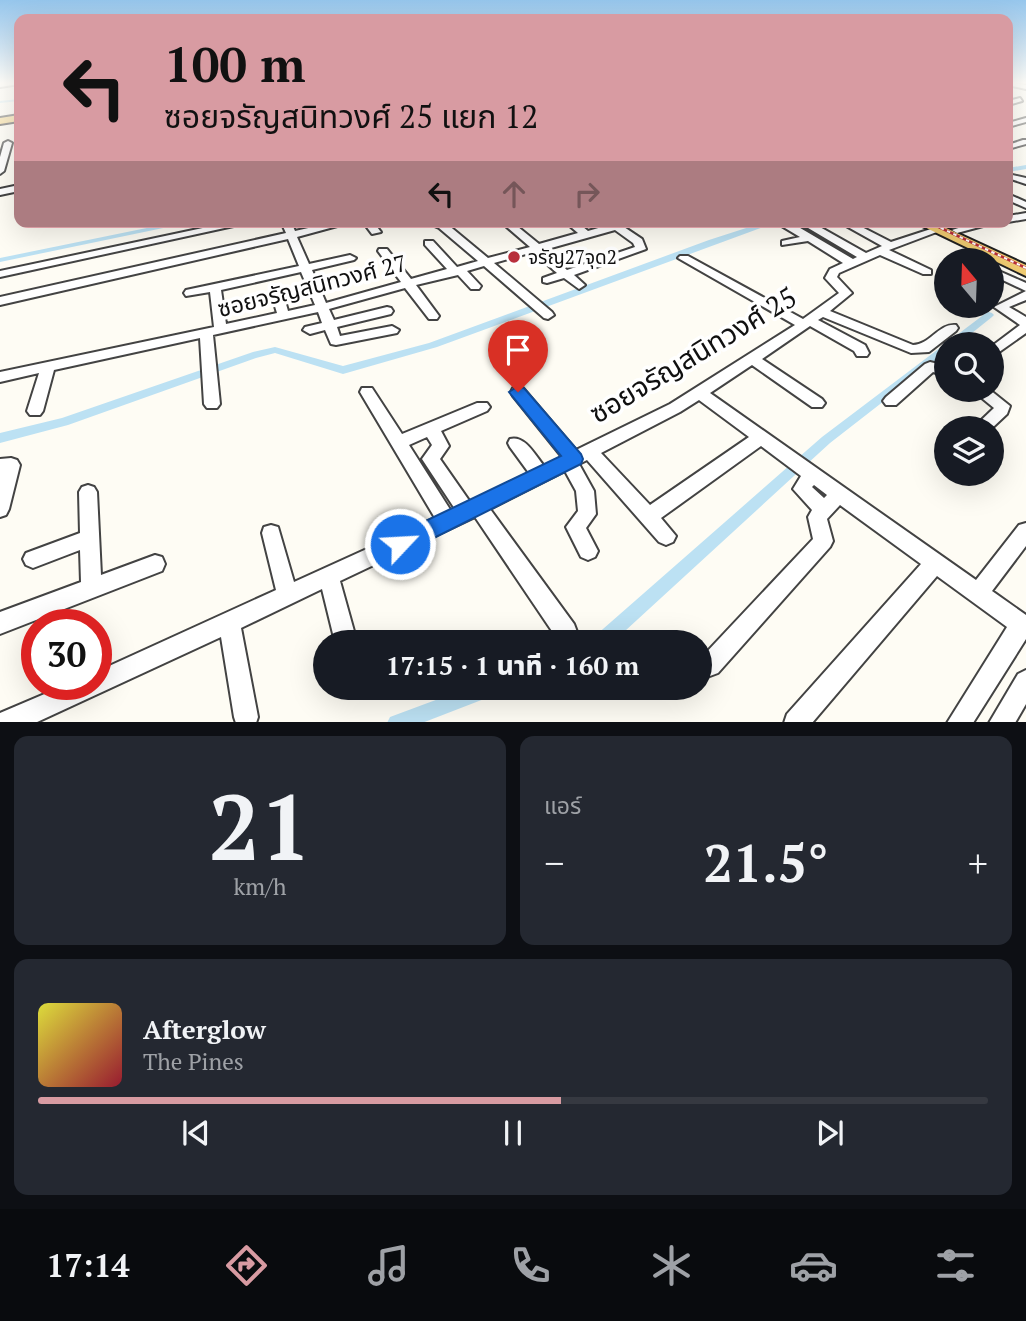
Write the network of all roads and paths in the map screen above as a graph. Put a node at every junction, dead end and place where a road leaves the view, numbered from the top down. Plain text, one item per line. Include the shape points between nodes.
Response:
1 (4, 143) edge
2 (0, 171) edge
3 (218, 228) edge
4 (288, 228) edge
5 (322, 228) edge
6 (373, 228) edge
7 (445, 228) edge
8 (513, 228) edge
9 (578, 228) edge
10 (609, 228) edge
11 (626, 228) edge
12 (792, 228) edge
13 (816, 228) edge
14 (849, 228) edge
15 (927, 228) edge
16 (939, 228) edge
17 (947, 228) edge
18 (966, 228) edge
19 (957, 230) junction
20 (376, 232) dead end
21 (291, 235) junction
22 (587, 235) junction
23 (809, 238) junction
24 (429, 243) dead end
25 (786, 243) dead end
26 (537, 249) junction
27 (383, 251) dead end
28 (872, 254) junction
29 (350, 258) dead end
30 (684, 258) dead end
31 (1026, 261) edge
32 (487, 264) junction
33 (305, 267) junction
34 (458, 271) junction
35 (1026, 271) edge
36 (927, 272) dead end
37 (565, 273) junction
38 (0, 274) edge
39 (1004, 277) edge
40 (547, 279) dead end
41 (409, 284) junction
42 (579, 285) dead end
43 (475, 286) dead end
44 (1026, 287) edge
45 (215, 288) junction
46 (276, 290) dead end
47 (190, 293) dead end
48 (1026, 295) edge
49 (0, 300) edge
50 (324, 307) junction
51 (387, 311) dead end
52 (548, 315) dead end
53 (433, 316) dead end
54 (284, 317) junction
55 (812, 319) junction
56 (330, 325) junction
57 (1026, 325) edge
58 (951, 328) dead end
59 (310, 330) dead end
60 (391, 330) dead end
61 (221, 331) junction
62 (206, 334) junction
63 (1004, 343) edge
64 (862, 354) dead end
65 (751, 358) junction
66 (48, 367) junction
67 (934, 368) edge
68 (0, 376) edge
69 (368, 392) dead end
70 (518, 392) dead end
71 (698, 392) junction
72 (891, 401) dead end
73 (996, 402) edge
74 (212, 404) dead end
75 (817, 404) dead end
76 (482, 407) dead end
77 (35, 411) dead end
78 (995, 416) edge
79 (431, 429) junction
80 (761, 437) junction
81 (402, 441) dead end
82 (516, 443) dead end
83 (577, 457) junction
84 (0, 466) edge
85 (811, 473) junction
86 (541, 475) junction
87 (88, 492) dead end
88 (839, 494) junction
89 (0, 509) edge
90 (824, 509) junction
91 (473, 510) junction
92 (649, 516) junction
93 (447, 522) junction
94 (1026, 531) edge
95 (271, 533) dead end
96 (666, 536) dead end
97 (89, 538) junction
98 (588, 551) dead end
99 (33, 559) dead end
100 (935, 563) junction
101 (155, 564) dead end
102 (329, 577) junction
103 (92, 588) junction
104 (978, 593) junction
105 (288, 596) junction
106 (0, 622) edge
107 (229, 623) junction
108 (1024, 626) edge
109 (343, 630) edge
110 (564, 630) edge
111 (712, 663) edge
112 (112, 677) edge
113 (1026, 682) edge
114 (64, 700) edge
115 (246, 716) dead end
116 (28, 718) edge
117 (10, 722) edge
118 (797, 722) edge
119 (960, 722) edge
120 (1002, 722) edge

1 - 2 street
3 - 38 street
4 - 21 street
5 - 21 street
6 - 20 street
7 - 32 street
8 - 26 street
9 - 22 street
10 - 22 street, ซอยจรัญสนิทวงศ์ 27
11 - 37 street via 641,249
12 - 23 street
13 - 28 street
14 - 28 street
15 - 28 street
16 - 35 main road
17 - 19 main road
18 - 19 street
19 - 31 main road
21 - 33 street
21 - 49 street
22 - 26 street, ซอยจรัญสนิทวงศ์ 27
23 - 25 street
23 - 28 street
24 - 34 street
26 - 32 street, ซอยจรัญสนิทวงศ์ 27
26 - 37 street
27 - 41 street
28 - 36 street
28 - 55 street, ซอยจรัญสนิทวงศ์ 25 via 830,276 847,291
29 - 33 street
30 - 55 street
32 - 34 street, ซอยจรัญสนิทวงศ์ 27
32 - 52 street
33 - 45 street
33 - 50 street
34 - 41 street, ซอยจรัญสนิทวงศ์ 27
34 - 43 street
37 - 40 street
37 - 42 street
39 - 44 street
41 - 50 street, ซอยจรัญสนิทวงศ์ 27
41 - 53 street
45 - 47 street
45 - 61 street
46 - 54 street
48 - 57 street via 1000,309
50 - 54 street, ซอยจรัญสนิทวงศ์ 27
50 - 56 street
51 - 56 street
54 - 61 street, ซอยจรัญสนิทวงศ์ 27
55 - 58 street via 911,349 924,349
55 - 64 street via 860,348
55 - 65 street, ซอยจรัญสนิทวงศ์ 25
56 - 59 street
56 - 60 street via 338,342
57 - 63 street
61 - 62 street, ซอยจรัญสนิทวงศ์ 27
62 - 66 street, ซอยจรัญสนิทวงศ์ 27
62 - 74 street
65 - 71 street, ซอยจรัญสนิทวงศ์ 25
65 - 75 street
66 - 68 street, ซอยจรัญสนิทวงศ์ 27
66 - 77 street
67 - 72 street
69 - 93 street
70 - 83 street
71 - 80 street
71 - 83 street, ซอยจรัญสนิทวงศ์ 25
73 - 78 street via 1002,410
76 - 79 street
79 - 81 street
79 - 91 street via 441,446 430,458
80 - 85 street
80 - 92 street
82 - 86 street
83 - 86 street, ซอยจรัญสนิทวงศ์ 25
83 - 92 street
83 - 98 street via 587,514 575,527
84 - 89 street via 11,465
85 - 88 street
85 - 90 street via 802,489
86 - 91 street, ซอยจรัญสนิทวงศ์ 25
87 - 97 street
88 - 90 street
88 - 100 street
90 - 111 street via 817,517 823,541
91 - 93 street, ซอยจรัญสนิทวงศ์ 25
91 - 110 street
92 - 96 street
93 - 102 street, ซอยจรัญสนิทวงศ์ 25
94 - 104 street
95 - 105 street
97 - 99 street
97 - 103 street
100 - 104 street
100 - 118 street
101 - 103 street
102 - 105 street, ซอยจรัญสนิทวงศ์ 25
102 - 109 street
103 - 106 street
104 - 108 street
105 - 107 street, ซอยจรัญสนิทวงศ์ 25
107 - 112 street, ซอยจรัญสนิทวงศ์ 25
107 - 115 street
108 - 119 street
113 - 120 street
114 - 116 street, ซอยจรัญสนิทวงศ์ 25
116 - 117 street, ซอยจรัญสนิทวงศ์ 25

